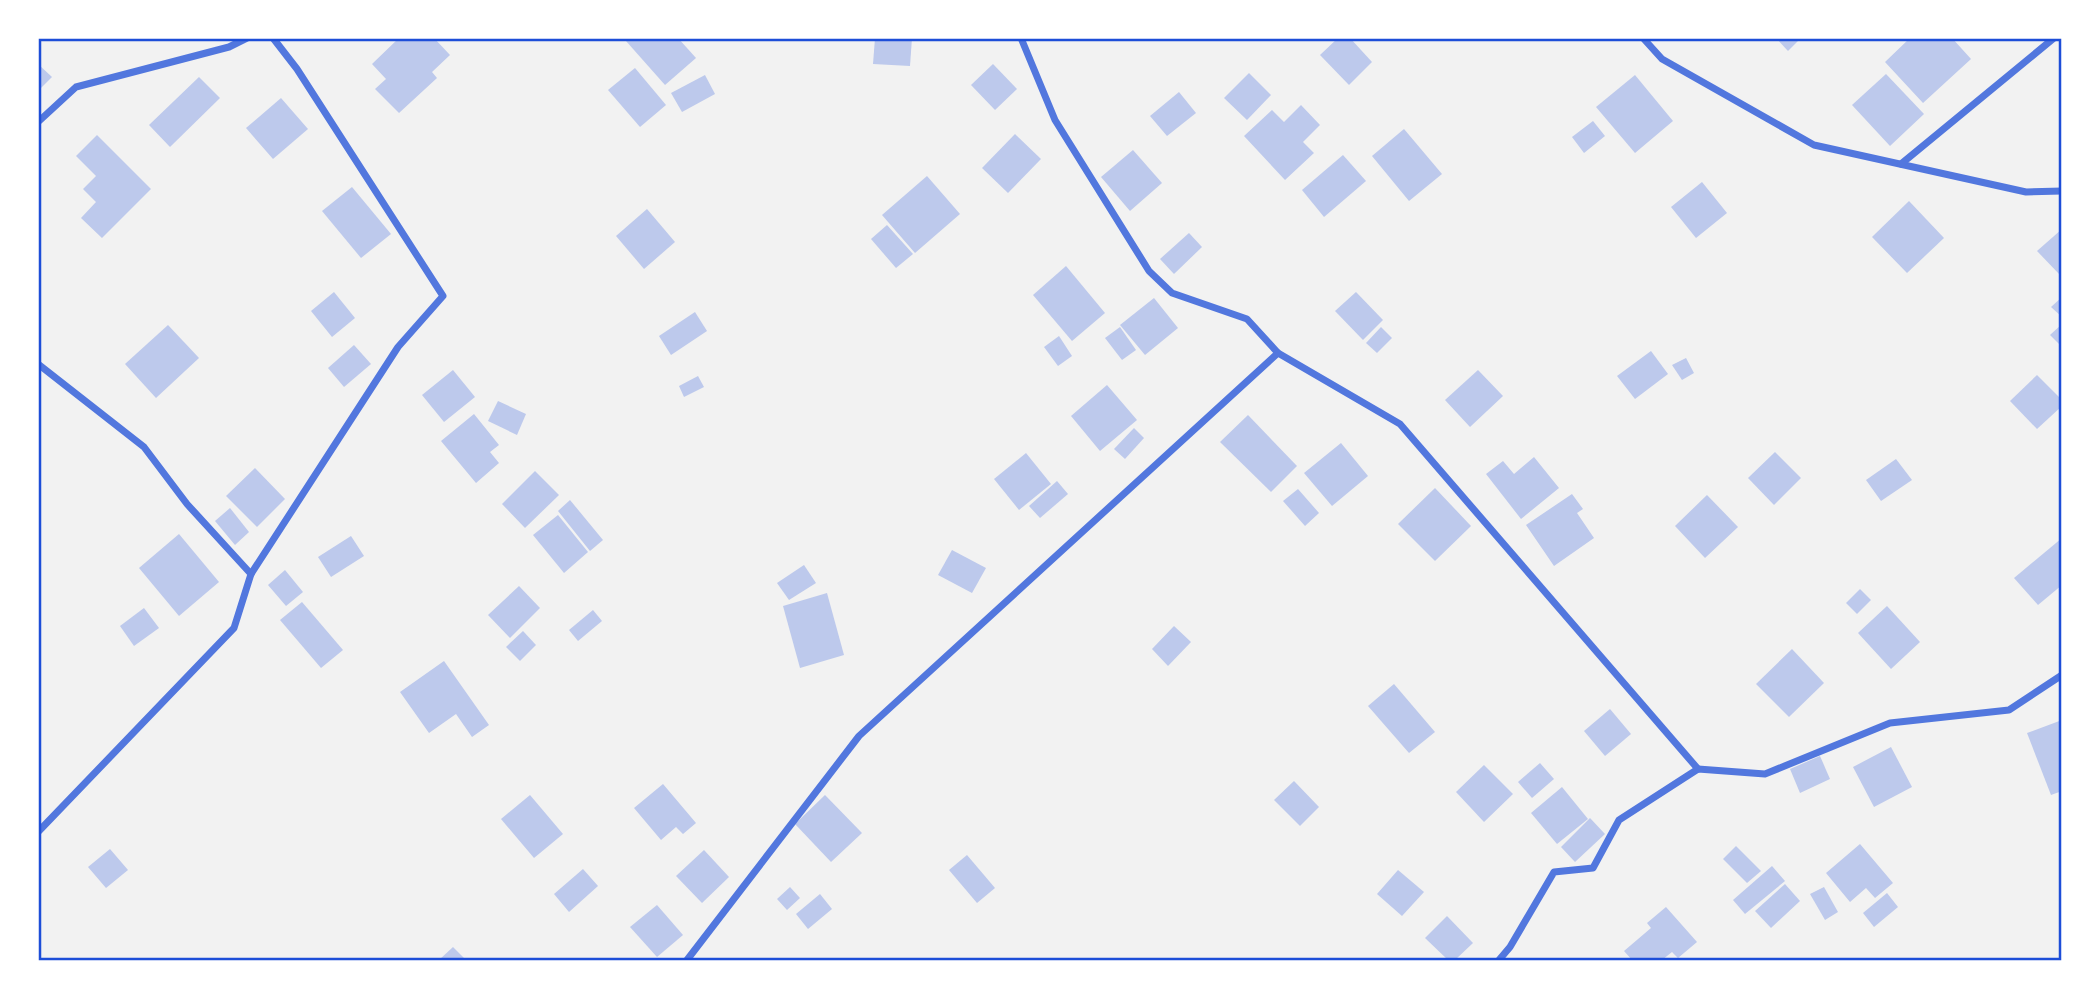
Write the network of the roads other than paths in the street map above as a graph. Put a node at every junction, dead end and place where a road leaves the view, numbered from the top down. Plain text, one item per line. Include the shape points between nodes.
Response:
1 (247, 38) edge
2 (274, 38) edge
3 (1021, 38) edge
4 (1643, 38) edge
5 (2054, 38) edge
6 (38, 122) edge
7 (1901, 164) junction
8 (2062, 191) edge
9 (1278, 352) junction
10 (38, 364) edge
11 (251, 573) junction
12 (2062, 676) edge
13 (1698, 769) junction
14 (38, 832) edge
15 (687, 961) edge
16 (1499, 961) edge

1 - 6 street via 229,47 76,87
2 - 11 street via 443,296 398,347
3 - 9 street via 1055,120 1149,271 1172,293 1247,319
4 - 7 street via 1662,59 1814,145
5 - 7 street
7 - 8 street via 2026,192
9 - 13 street via 1400,424
9 - 15 street via 859,736
10 - 11 street via 144,447 187,504
11 - 14 street via 234,628
12 - 13 street via 2009,710 1890,723 1765,774
13 - 16 street via 1619,820 1593,868 1553,872

